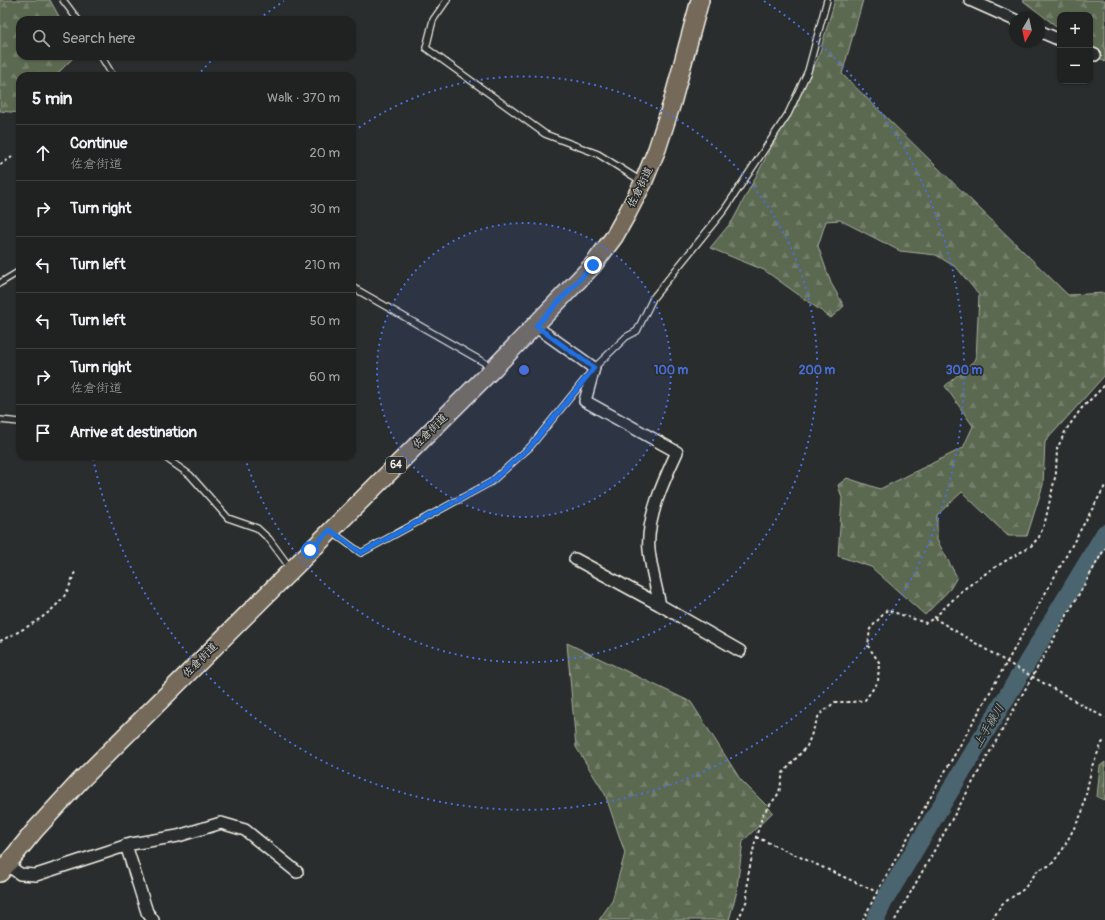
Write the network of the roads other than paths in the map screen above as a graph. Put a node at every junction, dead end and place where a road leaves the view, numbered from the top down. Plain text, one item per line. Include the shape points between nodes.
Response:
1 (63, 0) edge
2 (447, 0) edge
3 (700, 0) edge
4 (827, 0) edge
5 (970, 0) edge
6 (75, 16) edge
7 (1009, 17) edge
8 (1045, 34) edge
9 (1057, 39) edge
10 (103, 60) edge
11 (111, 72) edge
12 (643, 182) junction
13 (16, 273) edge
14 (0, 283) edge
15 (356, 289) edge
16 (536, 326) junction
17 (494, 368) junction
18 (594, 368) junction
19 (0, 420) edge
20 (16, 422) edge
21 (169, 460) edge
22 (330, 530) junction
23 (576, 560) dead end
24 (291, 569) junction
25 (660, 605) junction
26 (740, 651) dead end
27 (126, 846) junction
28 (3, 869) edge
29 (297, 872) dead end
30 (153, 920) edge

1 - 6 lane
2 - 12 lane via 433,20 426,48 545,134 598,154
3 - 12 main road, 佐倉街道 / 64 via 666,123
4 - 18 lane via 808,71 788,114 725,209 653,298 637,331 626,337
5 - 7 street
8 - 9 street
10 - 11 lane
12 - 16 main road, 佐倉街道 / 64 via 614,237 593,265
13 - 14 lane
15 - 17 lane
16 - 17 main road, 佐倉街道 / 64
16 - 18 street
17 - 22 main road, 佐倉街道 / 64
18 - 22 lane via 530,447 491,482 361,553
18 - 25 street via 585,401 677,452 661,486 651,524 649,549
19 - 20 lane
21 - 24 lane via 190,475 228,518 257,528 268,538
22 - 24 main road, 佐倉街道 / 64
23 - 25 street
24 - 28 main road, 佐倉街道 / 64 via 80,780
25 - 26 street
27 - 28 street via 36,875
27 - 29 street via 178,836 222,823 245,830
27 - 30 street via 146,912

